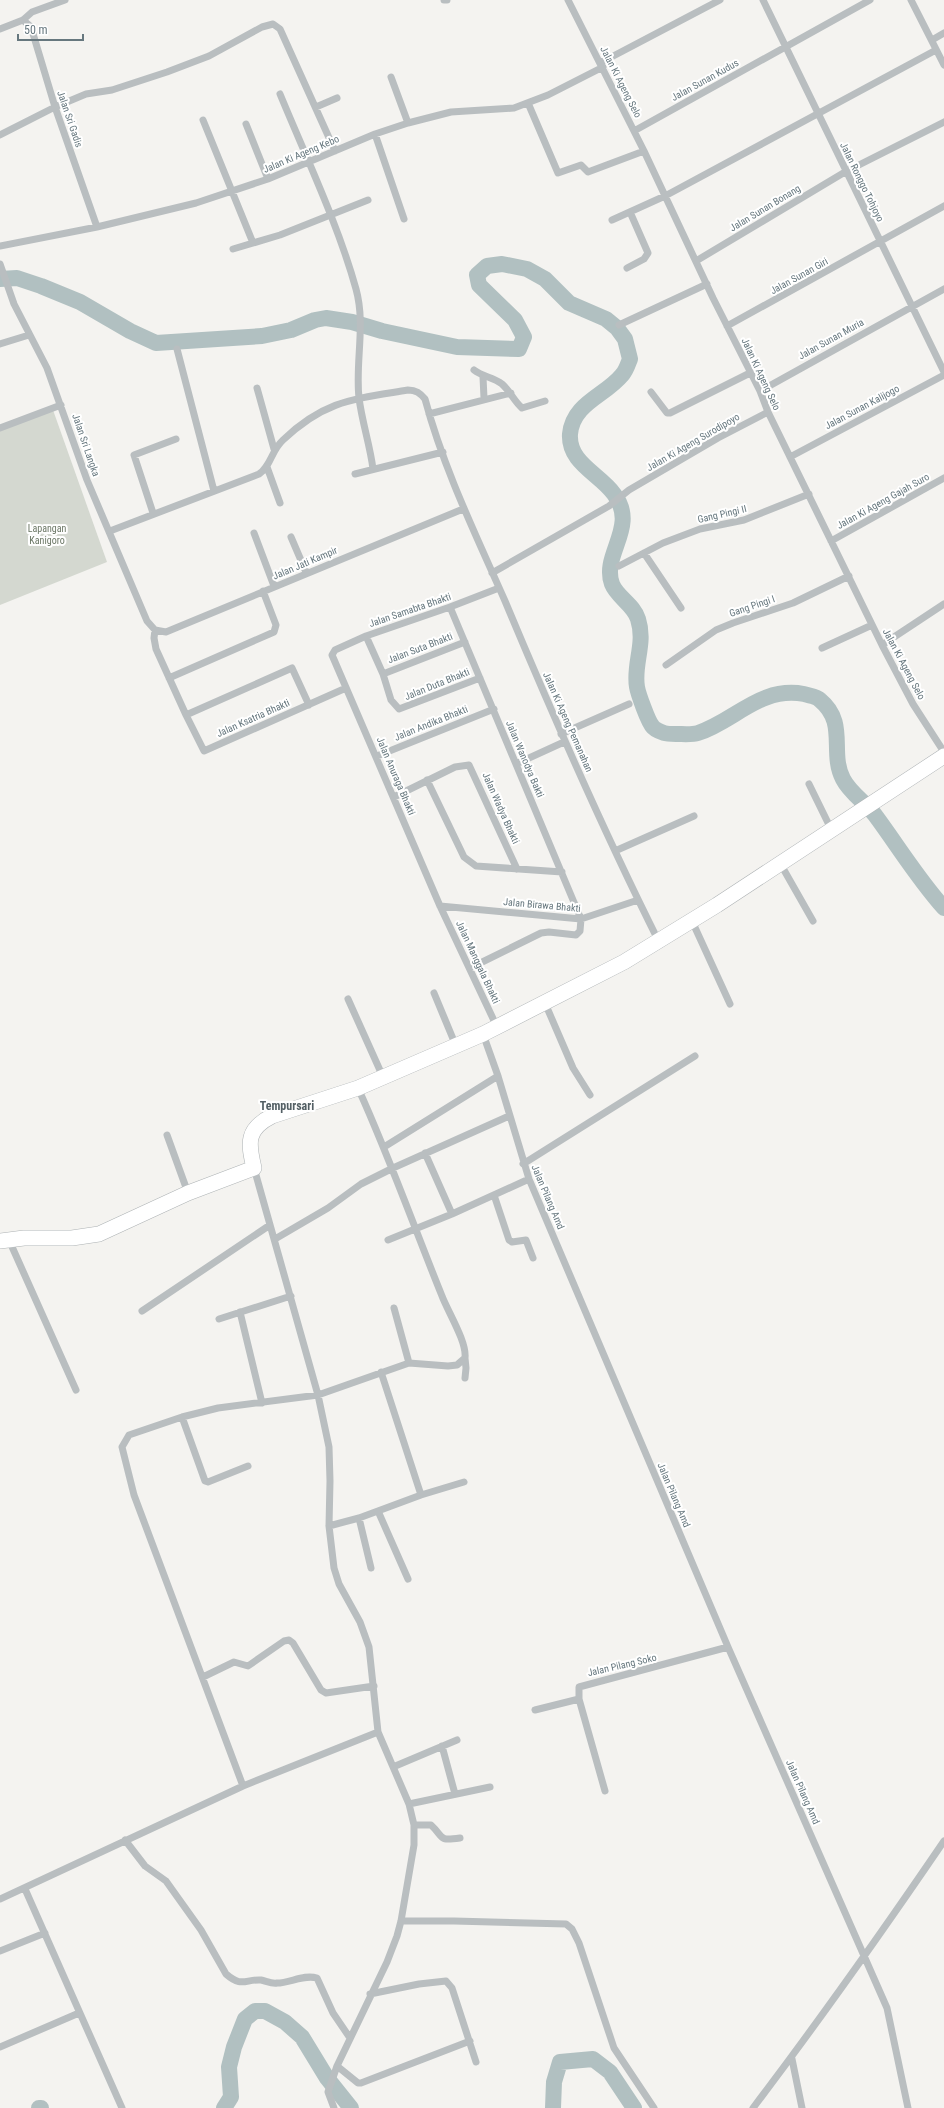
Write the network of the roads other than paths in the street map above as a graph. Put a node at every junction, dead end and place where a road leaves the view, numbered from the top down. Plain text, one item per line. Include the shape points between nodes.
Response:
1 (65, 0) edge
2 (568, 0) edge
3 (720, 0) edge
4 (763, 0) edge
5 (870, 0) edge
6 (914, 1) edge
7 (23, 20) junction
8 (0, 28) edge
9 (944, 33) edge
10 (932, 40) junction
11 (785, 46) junction
12 (936, 50) junction
13 (601, 65) junction
14 (944, 65) edge
15 (391, 77) dead end
16 (280, 94) dead end
17 (337, 98) dead end
18 (528, 103) junction
19 (55, 107) junction
20 (316, 107) junction
21 (818, 113) junction
22 (204, 120) dead end
23 (944, 122) edge
24 (408, 123) junction
25 (246, 124) dead end
26 (634, 131) junction
27 (375, 134) junction
28 (0, 135) edge
29 (335, 151) junction
30 (644, 151) junction
31 (309, 163) junction
32 (845, 172) junction
33 (268, 179) junction
34 (231, 191) junction
35 (665, 196) junction
36 (368, 200) dead end
37 (944, 206) edge
38 (630, 212) junction
39 (330, 216) junction
40 (404, 219) dead end
41 (612, 220) dead end
42 (97, 227) junction
43 (253, 243) junction
44 (881, 243) junction
45 (0, 246) edge
46 (233, 249) dead end
47 (696, 261) junction
48 (1, 266) edge
49 (626, 268) dead end
50 (707, 284) junction
51 (944, 289) edge
52 (912, 305) junction
53 (619, 325) dead end
54 (727, 326) junction
55 (29, 335) junction
56 (0, 344) edge
57 (177, 349) dead end
58 (474, 370) dead end
59 (750, 372) junction
60 (944, 374) edge
61 (483, 377) junction
62 (257, 388) dead end
63 (760, 391) junction
64 (651, 392) dead end
65 (511, 393) junction
66 (359, 398) junction
67 (484, 398) junction
68 (546, 401) dead end
69 (61, 405) junction
70 (768, 412) junction
71 (429, 414) junction
72 (0, 428) edge
73 (176, 439) dead end
74 (274, 448) junction
75 (442, 452) junction
76 (790, 457) junction
77 (267, 467) junction
78 (374, 469) junction
79 (355, 474) dead end
80 (944, 478) edge
81 (214, 491) junction
82 (809, 494) junction
83 (280, 503) dead end
84 (463, 508) junction
85 (153, 513) junction
86 (110, 531) junction
87 (254, 533) dead end
88 (291, 537) dead end
89 (831, 541) junction
90 (644, 553) junction
91 (619, 566) dead end
92 (306, 572) junction
93 (492, 573) junction
94 (849, 576) junction
95 (274, 586) junction
96 (499, 588) junction
97 (263, 591) junction
98 (944, 604) edge
99 (450, 607) junction
100 (681, 608) dead end
101 (872, 625) junction
102 (155, 630) junction
103 (366, 636) junction
104 (465, 642) junction
105 (882, 645) junction
106 (822, 648) dead end
107 (332, 655) joint
108 (666, 665) dead end
109 (383, 674) junction
110 (169, 678) junction
111 (480, 678) junction
112 (346, 688) junction
113 (309, 704) junction
114 (629, 704) dead end
115 (494, 709) junction
116 (186, 716) junction
117 (561, 734) junction
118 (564, 742) junction
119 (944, 752) edge
120 (377, 756) junction
121 (944, 756) edge
122 (516, 764) junction
123 (427, 780) junction
124 (810, 784) dead end
125 (394, 797) junction
126 (694, 816) dead end
127 (831, 829) junction
128 (615, 851) junction
129 (780, 863) junction
130 (517, 869) junction
131 (562, 872) junction
132 (638, 900) junction
133 (440, 906) junction
134 (581, 919) junction
135 (692, 921) junction
136 (812, 921) dead end
137 (659, 942) junction
138 (470, 968) junction
139 (434, 993) dead end
140 (348, 999) dead end
141 (545, 1003) junction
142 (730, 1004) dead end
143 (497, 1027) junction
144 (483, 1034) junction
145 (456, 1046) junction
146 (696, 1056) dead end
147 (498, 1076) junction
148 (383, 1077) junction
149 (358, 1088) junction
150 (590, 1095) dead end
151 (509, 1116) junction
152 (167, 1135) dead end
153 (384, 1146) junction
154 (425, 1153) junction
155 (524, 1164) junction
156 (254, 1168) junction
157 (393, 1168) junction
158 (529, 1179) junction
159 (188, 1193) junction
160 (494, 1195) junction
161 (452, 1214) junction
162 (270, 1225) junction
163 (416, 1230) junction
164 (275, 1239) junction
165 (4, 1240) edge
166 (388, 1240) dead end
167 (533, 1258) dead end
168 (291, 1296) junction
169 (394, 1308) dead end
170 (142, 1311) dead end
171 (240, 1312) junction
172 (219, 1320) dead end
173 (464, 1358) junction
174 (409, 1363) junction
175 (381, 1372) junction
176 (465, 1378) dead end
177 (76, 1390) dead end
178 (318, 1395) junction
179 (262, 1403) junction
180 (182, 1417) junction
181 (248, 1466) dead end
182 (464, 1482) dead end
183 (421, 1495) junction
184 (378, 1511) junction
185 (359, 1518) junction
186 (329, 1526) junction
187 (371, 1568) dead end
188 (408, 1579) dead end
189 (728, 1647) junction
190 (203, 1677) junction
191 (374, 1686) junction
192 (579, 1699) junction
193 (535, 1710) dead end
194 (378, 1732) junction
195 (457, 1740) dead end
196 (442, 1746) junction
197 (393, 1767) junction
198 (243, 1786) junction
199 (490, 1786) dead end
200 (605, 1791) dead end
201 (455, 1794) junction
202 (409, 1804) junction
203 (414, 1825) junction
204 (460, 1838) dead end
205 (125, 1840) junction
206 (944, 1841) edge
207 (25, 1889) junction
208 (0, 1899) edge
209 (401, 1921) junction
210 (45, 1933) junction
211 (0, 1951) edge
212 (865, 1957) junction
213 (370, 1994) junction
214 (79, 2012) junction
215 (350, 2038) junction
216 (470, 2041) junction
217 (0, 2047) edge
218 (792, 2059) junction
219 (476, 2062) dead end
220 (337, 2066) junction
221 (122, 2108) edge
222 (334, 2108) edge
223 (654, 2108) edge
224 (753, 2108) edge
225 (802, 2108) edge
226 (908, 2108) edge

1 - 7 street via 32,12
2 - 13 street, Jalan Ki Ageng Selo
3 - 13 street, Jalan Ki Ageng Kebo
4 - 11 street, Jalan Ronggo Tohjoyo
5 - 11 street, Jalan Sunan Kudus
6 - 10 street
7 - 8 street
7 - 19 street, Jalan Sri Gadis via 31,26
9 - 10 street
10 - 12 street
11 - 21 street, Jalan Ronggo Tohjoyo
11 - 26 street, Jalan Sunan Kudus
12 - 14 street
12 - 21 street
13 - 18 street, Jalan Ki Ageng Kebo
13 - 26 street, Jalan Ki Ageng Selo
15 - 24 street
16 - 31 street
17 - 20 street
18 - 24 street, Jalan Ki Ageng Kebo via 503,110 451,112
18 - 30 street via 558,173 582,165 588,172
19 - 20 street via 86,94 112,90 209,56 262,26 273,24 280,29
19 - 28 street
19 - 42 street, Jalan Sri Gadis
20 - 29 street
21 - 32 street, Jalan Ronggo Tohjoyo
21 - 35 street
22 - 34 street
23 - 32 street, Jalan Sunan Bonang
24 - 27 street, Jalan Ki Ageng Kebo
25 - 33 street
26 - 30 street, Jalan Ki Ageng Selo
27 - 29 street, Jalan Ki Ageng Kebo
27 - 40 street
29 - 31 street, Jalan Ki Ageng Kebo
30 - 35 street, Jalan Ki Ageng Selo
31 - 33 street, Jalan Ki Ageng Kebo
31 - 39 street
32 - 44 street, Jalan Ronggo Tohjoyo
32 - 47 street, Jalan Sunan Bonang
33 - 34 street, Jalan Ki Ageng Kebo
34 - 42 street, Jalan Ki Ageng Kebo via 196,204
34 - 43 street
35 - 38 street
35 - 47 street, Jalan Ki Ageng Selo
36 - 39 street
37 - 44 street, Jalan Sunan Giri
38 - 41 street
38 - 49 street via 648,253 644,259
39 - 43 street
39 - 66 street via 356,290 361,336 358,364
42 - 45 street, Jalan Ki Ageng Kebo
43 - 46 street
44 - 52 street, Jalan Ronggo Tohjoyo
44 - 54 street, Jalan Sunan Giri
47 - 50 street, Jalan Ki Ageng Selo
48 - 55 street, Jalan Sri Langka
50 - 53 street
50 - 54 street, Jalan Ki Ageng Selo
51 - 52 street, Jalan Sunan Muria
52 - 60 street, Jalan Ronggo Tohjoyo
52 - 63 street, Jalan Sunan Muria
54 - 59 street, Jalan Ki Ageng Selo
55 - 56 street
55 - 69 street, Jalan Sri Langka via 47,368
57 - 81 street
58 - 61 street
59 - 63 street, Jalan Ki Ageng Selo
59 - 64 street via 668,414
60 - 76 street, Jalan Sunan Kalijogo
61 - 65 street via 497,381
61 - 67 street
62 - 74 street
63 - 70 street, Jalan Ki Ageng Selo
65 - 67 street
65 - 68 street via 522,408
66 - 71 street, Jalan Ki Ageng Pemanahan via 415,390 426,399
66 - 74 street, Jalan Ki Ageng Pemanahan via 341,402 315,414
66 - 78 street
67 - 71 street
69 - 72 street
69 - 86 street, Jalan Sri Langka via 85,474
70 - 76 street, Jalan Ki Ageng Selo
70 - 93 street, Jalan Ki Ageng Surodipoyo via 718,438 629,490 609,506
71 - 75 street, Jalan Ki Ageng Pemanahan
73 - 85 street via 134,455
74 - 77 street
75 - 78 street
75 - 84 street, Jalan Ki Ageng Pemanahan
76 - 82 street, Jalan Ki Ageng Selo
77 - 81 street via 253,477
77 - 83 street
78 - 79 street
80 - 89 street, Jalan Ki Ageng Gajah Suro
81 - 85 street
82 - 89 street, Jalan Ki Ageng Selo
82 - 90 street, Gang Pingi II via 744,520 700,529
84 - 92 street, Jalan Jati Kampir
84 - 93 street, Jalan Ki Ageng Pemanahan
85 - 86 street
86 - 102 street, Jalan Sri Langka via 147,622
87 - 95 street
88 - 92 street
89 - 94 street, Jalan Ki Ageng Selo
90 - 91 street, Gang Pingi II
90 - 100 street
92 - 95 street, Jalan Jati Kampir
93 - 96 street, Jalan Ki Ageng Pemanahan
94 - 101 street, Jalan Ki Ageng Selo
94 - 108 street, Gang Pingi I via 792,603 716,630
95 - 97 street, Jalan Jati Kampir
96 - 99 street, Jalan Samabta Bhakti
96 - 117 street, Jalan Ki Ageng Pemanahan
97 - 102 street, Jalan Jati Kampir via 166,632
97 - 110 street via 276,625 274,632
98 - 105 street
99 - 103 street, Jalan Samabta Bhakti
99 - 104 street, Jalan Wanodya Bakti
101 - 105 street, Jalan Ki Ageng Selo
101 - 106 street
102 - 110 street, Jalan Ksatria Bhakti via 154,643
103 - 107 street, Jalan Samabta Bhakti via 335,650
103 - 109 street
104 - 109 street, Jalan Suta Bhakti
104 - 111 street, Jalan Wanodya Bakti
105 - 119 street, Jalan Ki Ageng Selo via 917,710
107 - 112 street, Jalan Anuraga Bhakti
109 - 111 street, Jalan Duta Bhakti via 392,702 397,708 402,709
110 - 116 street, Jalan Ksatria Bhakti
111 - 115 street, Jalan Wanodya Bakti
112 - 113 street, Jalan Ksatria Bhakti
112 - 120 street, Jalan Anuraga Bhakti
113 - 116 street, Jalan Ksatria Bhakti via 204,751
113 - 116 street via 293,669 289,668
114 - 117 street
115 - 120 street, Jalan Andika Bhakti
115 - 122 street, Jalan Wanodya Bakti
117 - 118 street, Jalan Ki Ageng Pemanahan
118 - 122 street
118 - 128 street, Jalan Ki Ageng Pemanahan
120 - 125 street, Jalan Anuraga Bhakti
121 - 127 main road
122 - 131 street, Jalan Wanodya Bakti
123 - 125 street, Jalan Wadya Bhakti
123 - 130 street via 467,861 476,866
123 - 130 street, Jalan Wadya Bhakti via 462,765 471,766
124 - 127 street
125 - 133 street, Jalan Anuraga Bhakti
126 - 128 street
127 - 129 main road
128 - 132 street, Jalan Ki Ageng Pemanahan
129 - 135 main road
129 - 136 street
130 - 131 street
131 - 134 street, Jalan Wanodya Bakti
132 - 134 street, Jalan Birawa Bhakti
132 - 137 street, Jalan Ki Ageng Pemanahan
133 - 134 street, Jalan Birawa Bhakti
133 - 138 street, Jalan Manggala Bhakti
134 - 138 street via 580,931 576,935 541,933
135 - 137 main road
135 - 142 street
137 - 141 main road
138 - 143 street, Jalan Manggala Bhakti
139 - 145 street
140 - 148 street
141 - 143 main road
141 - 150 street via 573,1068
143 - 144 main road
144 - 145 main road
144 - 147 street, Jalan Pilang Amd
145 - 148 main road
146 - 155 street
147 - 151 street, Jalan Pilang Amd
147 - 153 street
148 - 149 main road
149 - 153 street
149 - 156 main road via 272,1116 259,1123 250,1141
151 - 154 street
151 - 155 street, Jalan Pilang Amd
152 - 159 street
153 - 157 street
154 - 157 street
154 - 161 street
155 - 158 street, Jalan Pilang Amd
156 - 159 main road
156 - 162 street
157 - 163 street
157 - 164 street via 361,1184 328,1208
158 - 160 street
158 - 189 street, Jalan Pilang Amd
159 - 165 main road via 116,1228 93,1236
160 - 161 street
160 - 167 street via 509,1240 526,1240
161 - 163 street
162 - 164 street
162 - 170 street
163 - 166 street
163 - 173 street via 464,1348
164 - 168 street
165 - 177 street
168 - 171 street
168 - 178 street
169 - 174 street
171 - 172 street
171 - 179 street
173 - 174 street via 457,1365 448,1366
173 - 176 street
174 - 175 street
175 - 178 street
175 - 183 street
178 - 179 street
178 - 186 street via 330,1462
179 - 180 street via 218,1408
180 - 181 street via 205,1481
180 - 190 street via 129,1435 123,1443 122,1452 134,1495
182 - 183 street
183 - 184 street
184 - 185 street
184 - 188 street
185 - 186 street
185 - 187 street
186 - 191 street via 334,1568 369,1647
189 - 192 street, Jalan Pilang Soko via 641,1672 582,1685 578,1690
189 - 212 street, Jalan Pilang Amd
190 - 191 street via 234,1662 248,1666 289,1640 321,1690 326,1693
190 - 198 street
191 - 194 street
192 - 193 street
192 - 200 street
194 - 197 street
194 - 198 street
195 - 196 street
196 - 197 street
196 - 201 street
197 - 202 street
198 - 205 street
199 - 201 street
201 - 202 street
202 - 203 street
203 - 204 street via 431,1825 444,1839
203 - 209 street via 414,1845
205 - 207 street
205 - 215 street via 145,1866 166,1881 231,1978 238,1982 261,1980 276,1984 310,1976 317,1978 333,2013
206 - 212 street
207 - 208 street
207 - 210 street
209 - 213 street via 392,1952
209 - 223 street via 566,1924 579,1943 614,2048
210 - 211 street
210 - 214 street
212 - 218 street
212 - 226 street, Jalan Pilang Amd via 887,2008
213 - 215 street
213 - 216 street via 446,1981 452,1988
214 - 217 street
214 - 221 street
215 - 220 street
216 - 219 street
216 - 220 street via 361,2083
218 - 224 street
218 - 225 street
220 - 222 street via 328,2095

